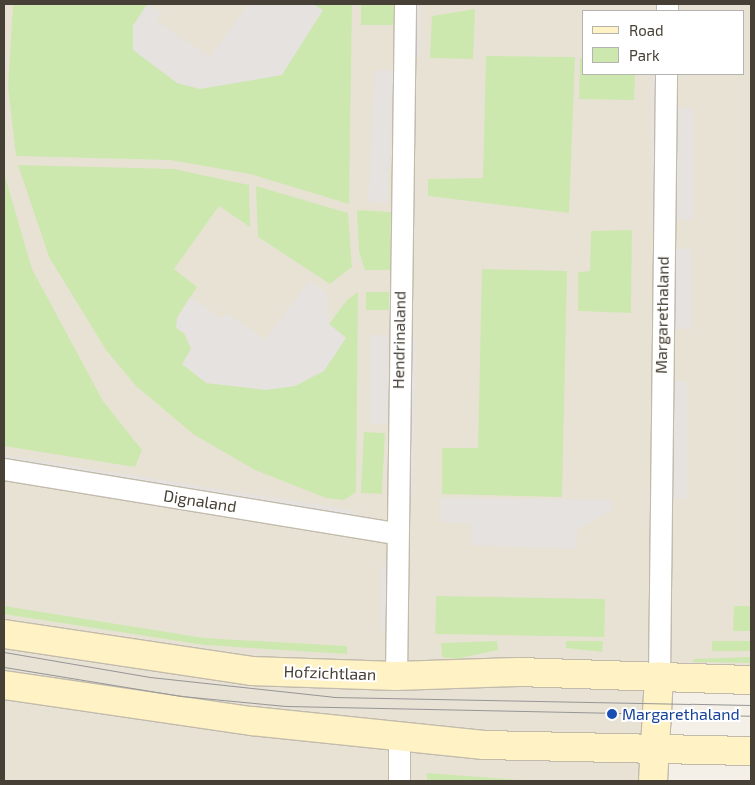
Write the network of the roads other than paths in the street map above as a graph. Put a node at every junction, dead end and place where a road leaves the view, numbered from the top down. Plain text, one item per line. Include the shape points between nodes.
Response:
1 (405, 4) edge
2 (666, 75) edge
3 (4, 469) edge
4 (396, 533) junction
5 (4, 634) edge
6 (396, 676) junction
7 (659, 676) junction
8 (751, 680) edge
9 (4, 685) edge
10 (399, 736) junction
11 (652, 750) junction
12 (751, 751) edge
13 (399, 781) edge
14 (653, 781) edge

1 - 4 street, Hendrinaland
2 - 7 street, Margarethaland
3 - 4 street, Dignaland
4 - 6 street, Hendrinaland
5 - 6 main road, Hofzichtlaan via 252,671
6 - 7 main road, Hofzichtlaan via 519,672
7 - 8 main road, Hofzichtlaan
7 - 11 main road
9 - 10 main road via 234,719
10 - 11 main road via 484,746
10 - 13 street
11 - 12 main road
11 - 14 main road

